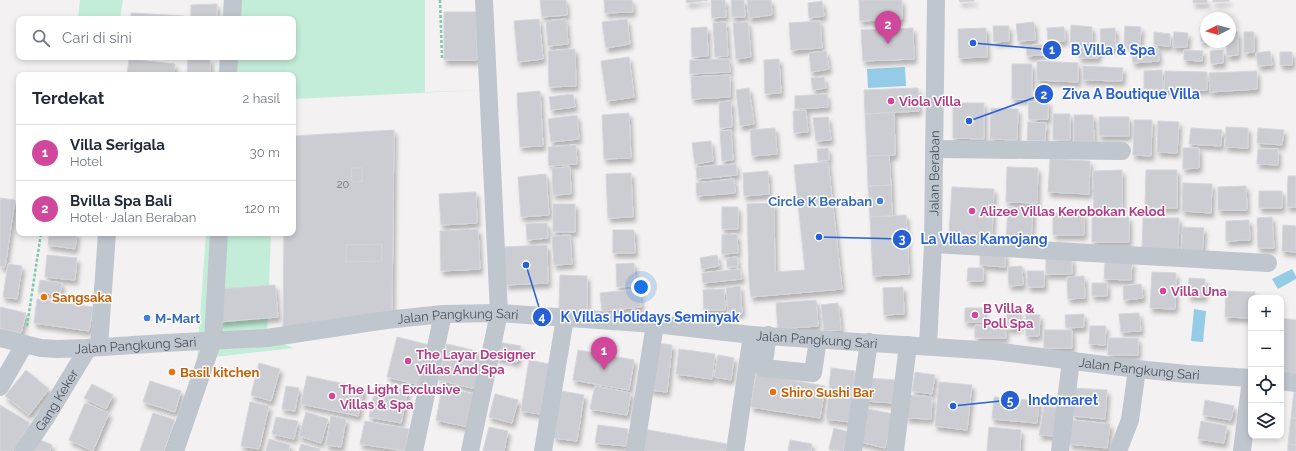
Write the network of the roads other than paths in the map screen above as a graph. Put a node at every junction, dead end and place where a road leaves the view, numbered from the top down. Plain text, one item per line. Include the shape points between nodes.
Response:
1 (233, 0) edge
2 (484, 0) edge
3 (936, 0) edge
4 (232, 16) edge
5 (229, 60) edge
6 (228, 72) edge
7 (935, 149) junction
8 (1122, 151) dead end
9 (107, 236) edge
10 (219, 236) edge
11 (932, 244) junction
12 (1268, 263) dead end
13 (499, 313) junction
14 (443, 314) junction
15 (565, 318) junction
16 (655, 324) junction
17 (760, 335) junction
18 (0, 338) edge
19 (818, 339) junction
20 (213, 340) junction
21 (869, 342) junction
22 (24, 345) junction
23 (908, 345) junction
24 (928, 346) junction
25 (94, 347) junction
26 (1071, 360) junction
27 (1137, 369) junction
28 (1248, 378) edge
29 (1284, 381) edge
30 (1296, 383) edge
31 (0, 387) edge
32 (1248, 402) edge
33 (23, 451) edge
34 (175, 451) edge
35 (414, 451) edge
36 (470, 451) edge
37 (543, 451) edge
38 (636, 451) edge
39 (735, 451) edge
40 (852, 451) edge
41 (894, 451) edge
42 (1060, 451) edge
43 (1118, 451) edge
44 (1242, 451) edge

1 - 4 street
2 - 13 street
3 - 7 street, Jalan Beraban
5 - 6 street
7 - 8 street
7 - 11 street, Jalan Beraban
9 - 25 street
10 - 20 street
11 - 12 street
11 - 24 street, Jalan Beraban
13 - 14 street, Jalan Pangkung Sari
13 - 15 street, Jalan Pangkung Sari
13 - 36 street
14 - 20 street, Jalan Pangkung Sari via 266,338
14 - 35 street
15 - 16 street, Jalan Pangkung Sari
15 - 37 street
16 - 17 street, Jalan Pangkung Sari
16 - 38 street
17 - 19 street, Jalan Pangkung Sari
17 - 19 street via 763,368 813,373
17 - 39 street
18 - 22 street, Jalan Pangkung Sari
19 - 21 street, Jalan Pangkung Sari
20 - 25 street, Jalan Pangkung Sari
20 - 34 street
21 - 23 street, Jalan Pangkung Sari
21 - 40 street
22 - 25 street, Jalan Pangkung Sari via 57,350
22 - 31 street
23 - 24 street, Jalan Pangkung Sari
23 - 41 street
24 - 26 street, Jalan Pangkung Sari
25 - 33 street, Gang Keker
26 - 27 street, Jalan Pangkung Sari
26 - 42 street
27 - 28 street, Jalan Pangkung Sari
27 - 43 street via 1130,420
29 - 30 street
32 - 44 street

